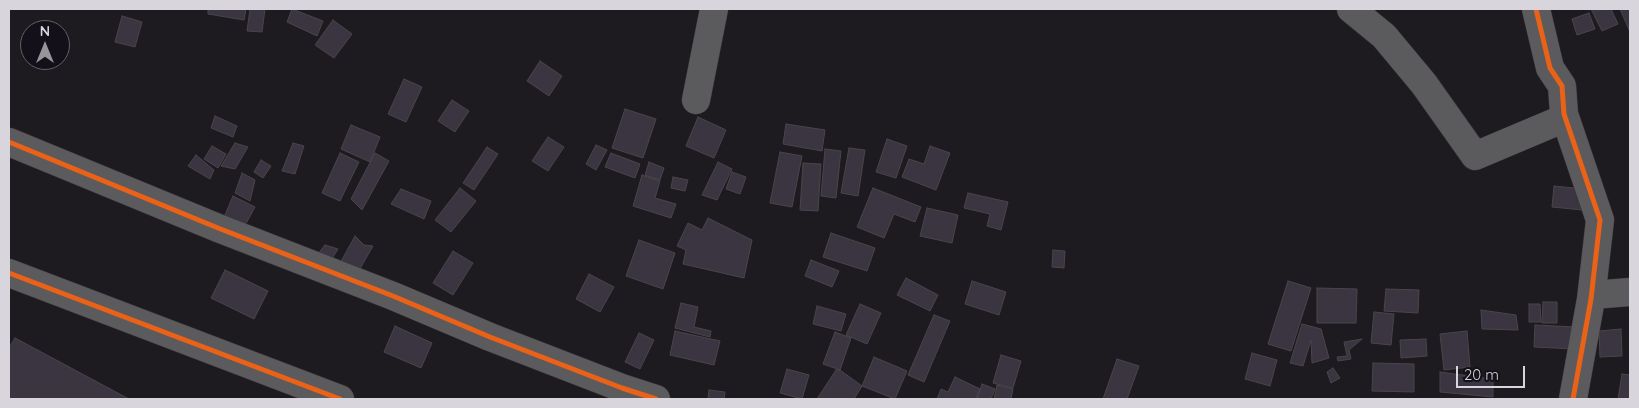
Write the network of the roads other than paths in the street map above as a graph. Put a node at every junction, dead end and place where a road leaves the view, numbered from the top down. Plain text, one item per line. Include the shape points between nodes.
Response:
1 (714, 9) edge
2 (1351, 9) edge
3 (1536, 9) edge
4 (696, 100) dead end
5 (1565, 118) junction
6 (9, 142) edge
7 (9, 273) edge
8 (1630, 292) edge
9 (1592, 295) junction
10 (340, 399) edge
11 (656, 399) edge
12 (1573, 399) edge

1 - 4 street
2 - 5 street via 1384,36 1424,84 1475,156
3 - 5 street via 1550,68 1562,86
5 - 9 street via 1600,220
6 - 11 street via 498,340
7 - 10 street
8 - 9 street
9 - 12 street

